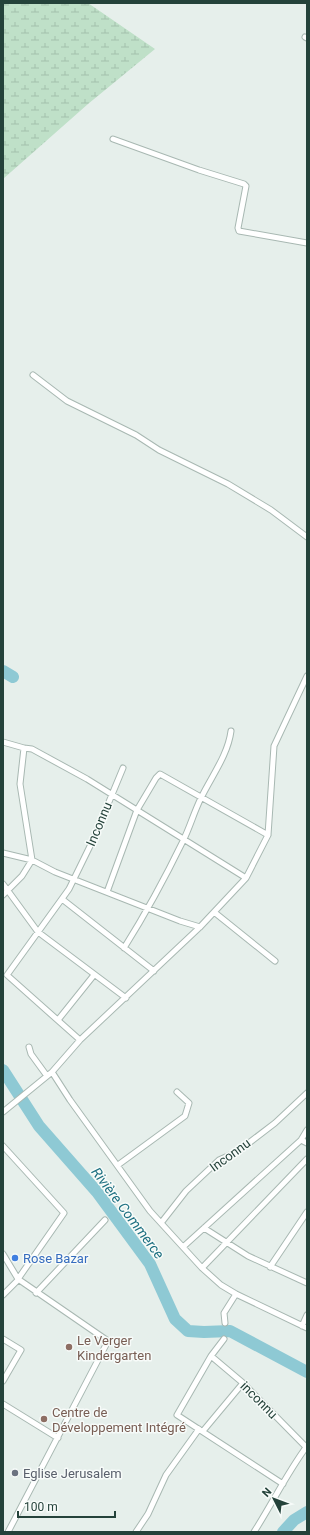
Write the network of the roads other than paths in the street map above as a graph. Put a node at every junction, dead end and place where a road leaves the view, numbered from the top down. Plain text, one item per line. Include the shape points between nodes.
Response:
1 (113, 139) dead end
2 (307, 244) edge
3 (33, 375) dead end
4 (307, 537) edge
5 (307, 676) edge
6 (231, 731) dead end
7 (3, 742) edge
8 (24, 748) junction
9 (124, 768) dead end
10 (112, 795) junction
11 (201, 798) junction
12 (137, 810) junction
13 (268, 835) junction
14 (184, 839) junction
15 (3, 853) edge
16 (32, 860) junction
17 (246, 878) junction
18 (74, 879) junction
19 (3, 884) edge
20 (8, 891) junction
21 (107, 892) junction
22 (3, 894) edge
23 (62, 899) junction
24 (149, 909) junction
25 (214, 912) junction
26 (200, 927) junction
27 (38, 932) junction
28 (124, 948) junction
29 (275, 961) dead end
30 (154, 971) junction
31 (94, 975) junction
32 (126, 998) junction
33 (58, 1020) junction
34 (80, 1040) junction
35 (29, 1047) dead end
36 (52, 1072) junction
37 (47, 1076) junction
38 (177, 1092) dead end
39 (307, 1093) edge
40 (5, 1111) edge
41 (307, 1130) edge
42 (301, 1140) junction
43 (307, 1143) edge
44 (3, 1146) edge
45 (307, 1159) edge
46 (118, 1165) junction
47 (307, 1212) edge
48 (105, 1220) dead end
49 (161, 1223) junction
50 (204, 1228) junction
51 (227, 1242) junction
52 (182, 1246) junction
53 (3, 1254) edge
54 (270, 1267) junction
55 (202, 1268) junction
56 (18, 1279) junction
57 (307, 1283) edge
58 (36, 1292) junction
59 (236, 1294) junction
60 (3, 1296) edge
61 (307, 1315) edge
62 (225, 1323) dead end
63 (305, 1327) edge
64 (3, 1339) edge
65 (224, 1339) dead end
66 (211, 1356) junction
67 (3, 1381) edge
68 (243, 1383) junction
69 (3, 1404) edge
70 (201, 1430) junction
71 (58, 1438) junction
72 (307, 1446) edge
73 (283, 1484) junction
74 (8, 1532) edge
75 (136, 1532) edge
76 (254, 1532) edge

1 - 2 street via 244,184 246,186 239,231
3 - 4 street via 67,401 228,484 271,510
5 - 13 street via 274,746
6 - 11 street via 219,766
7 - 8 street
8 - 10 street via 32,749 64,766
8 - 16 street via 20,784
9 - 10 street, Inconnu
10 - 12 street
10 - 18 street, Inconnu
11 - 12 street via 160,774
11 - 13 street
11 - 14 street
12 - 14 street
12 - 21 street
13 - 17 street
14 - 17 street
14 - 24 street
15 - 16 street
16 - 18 street
16 - 20 street
17 - 25 street
18 - 21 street
18 - 23 street, Inconnu
19 - 20 street
20 - 22 street
20 - 27 street
21 - 24 street
23 - 27 street, Inconnu
23 - 28 street
24 - 26 street
24 - 28 street
25 - 26 street
25 - 29 street
26 - 30 street
27 - 31 street
27 - 33 street, Inconnu via 7,974
28 - 30 street
30 - 32 street
31 - 32 street
31 - 33 street
32 - 34 street
33 - 34 street, Inconnu
34 - 36 street
35 - 37 street
36 - 37 street
36 - 46 street
37 - 40 street
38 - 46 street via 189,1103 185,1116
39 - 49 street, Inconnu via 275,1123 237,1152 219,1160 186,1191
41 - 42 street
42 - 43 street
42 - 50 street
44 - 56 street via 64,1213
45 - 51 street
46 - 49 street
47 - 54 street
48 - 58 street
49 - 52 street
50 - 51 street
50 - 52 street
51 - 54 street
51 - 55 street
52 - 55 street
53 - 56 street
54 - 57 street
55 - 59 street
56 - 58 street
56 - 60 street
58 - 71 street via 108,1341
59 - 62 street via 224,1313
59 - 63 street
61 - 63 street
64 - 67 street via 21,1350
65 - 66 street
66 - 68 street, inconnu
66 - 70 street via 177,1414
68 - 70 street
68 - 72 street, inconnu
69 - 71 street
70 - 73 street
70 - 75 street via 166,1475 148,1514
71 - 74 street
72 - 73 street, inconnu
73 - 76 street, inconnu

